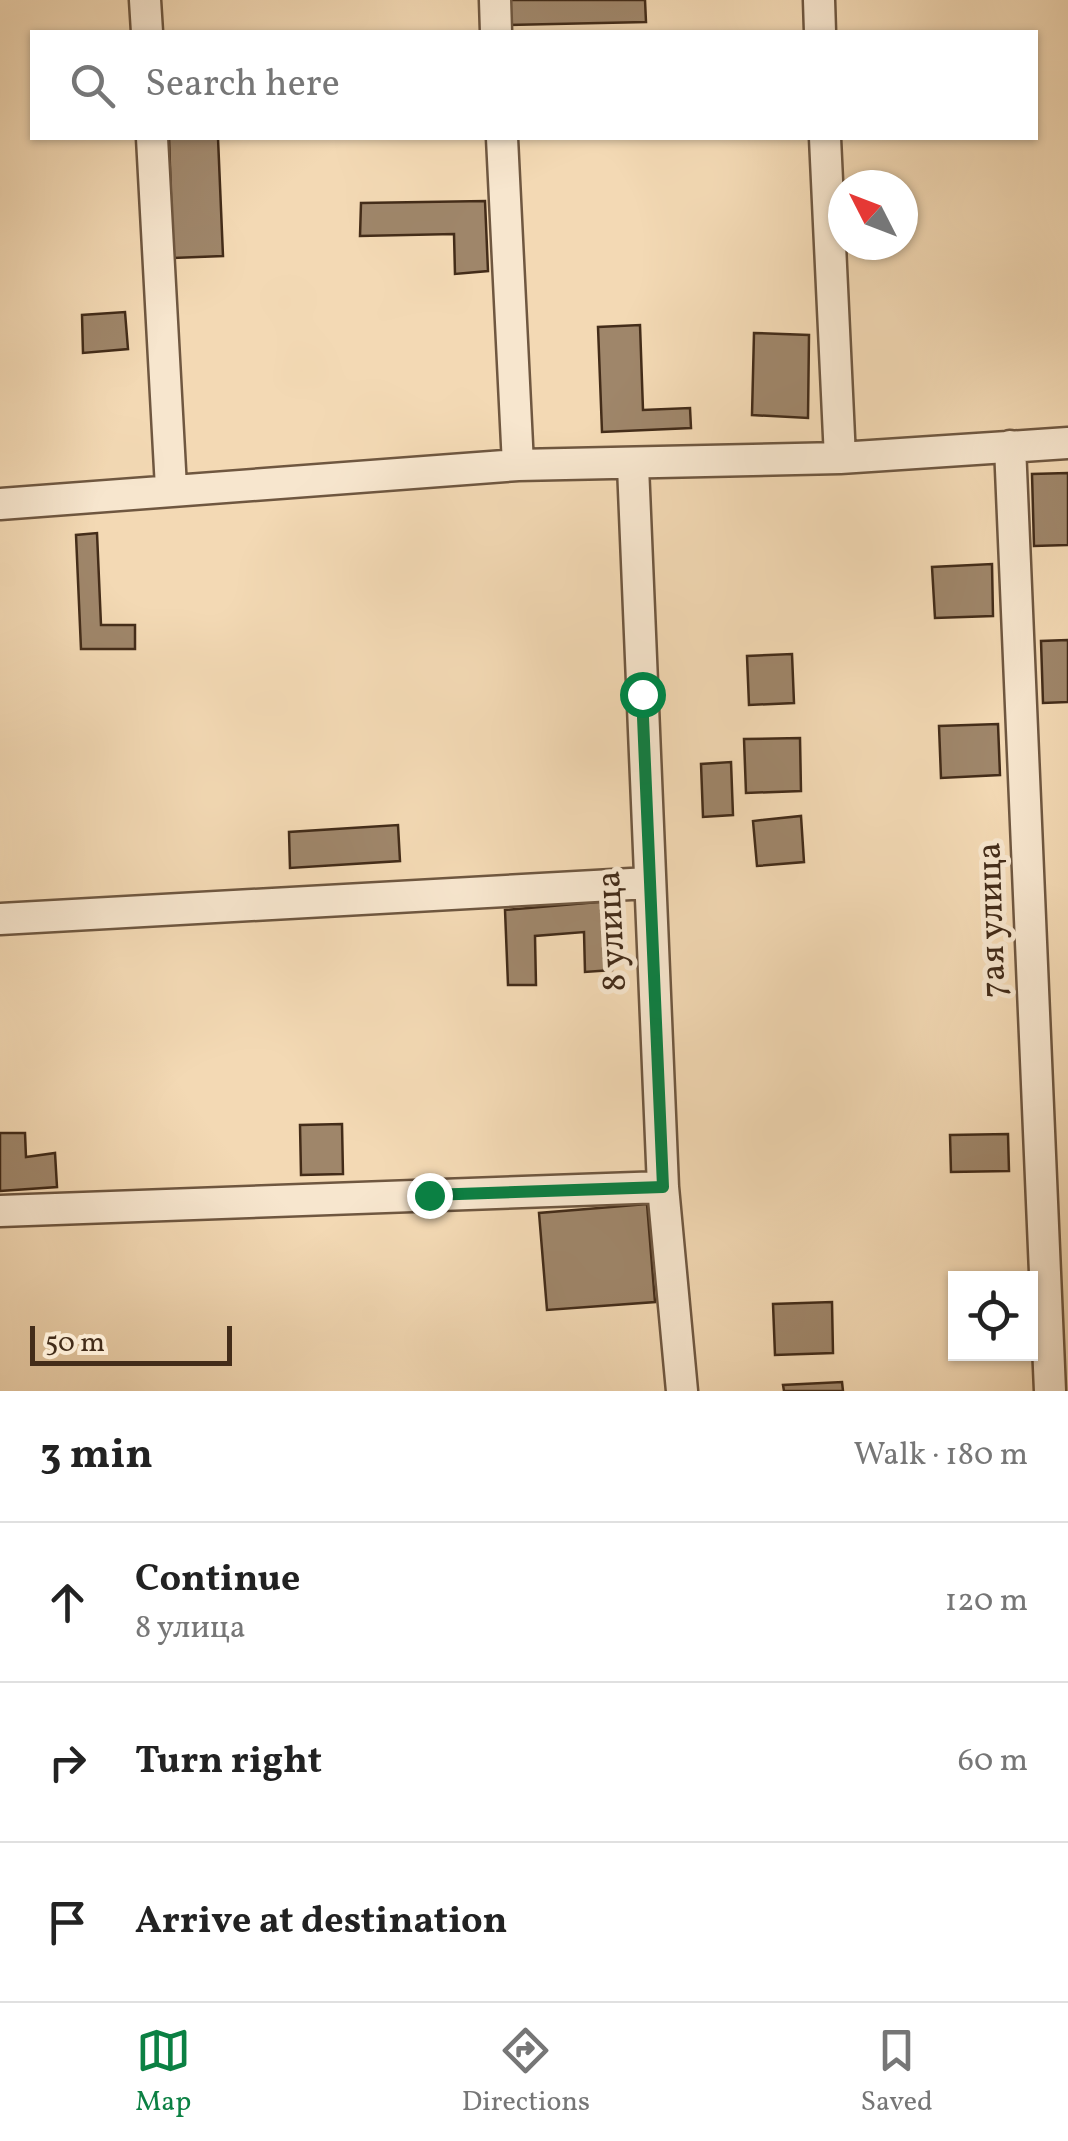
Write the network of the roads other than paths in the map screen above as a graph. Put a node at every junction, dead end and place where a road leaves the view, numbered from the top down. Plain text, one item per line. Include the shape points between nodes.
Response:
1 (145, 0) edge
2 (495, 0) edge
3 (819, 0) edge
4 (146, 30) edge
5 (496, 30) edge
6 (820, 30) edge
7 (152, 140) edge
8 (502, 140) edge
9 (825, 140) edge
10 (1068, 443) edge
11 (1010, 446) junction
12 (840, 458) junction
13 (518, 465) junction
14 (633, 466) junction
15 (171, 488) junction
16 (0, 504) edge
17 (648, 883) junction
18 (0, 919) edge
19 (663, 1187) junction
20 (0, 1210) edge
21 (682, 1391) edge
22 (1050, 1391) edge

1 - 4 street
2 - 5 street
3 - 6 street
7 - 15 street
8 - 13 street
9 - 12 street
10 - 11 street
11 - 12 street
11 - 22 street, 7ая улица
12 - 14 street
13 - 14 street
13 - 15 street
14 - 17 street, 8 улица
15 - 16 street
17 - 18 street
17 - 19 street, 8 улица
19 - 20 street
19 - 21 street, 8 улица

